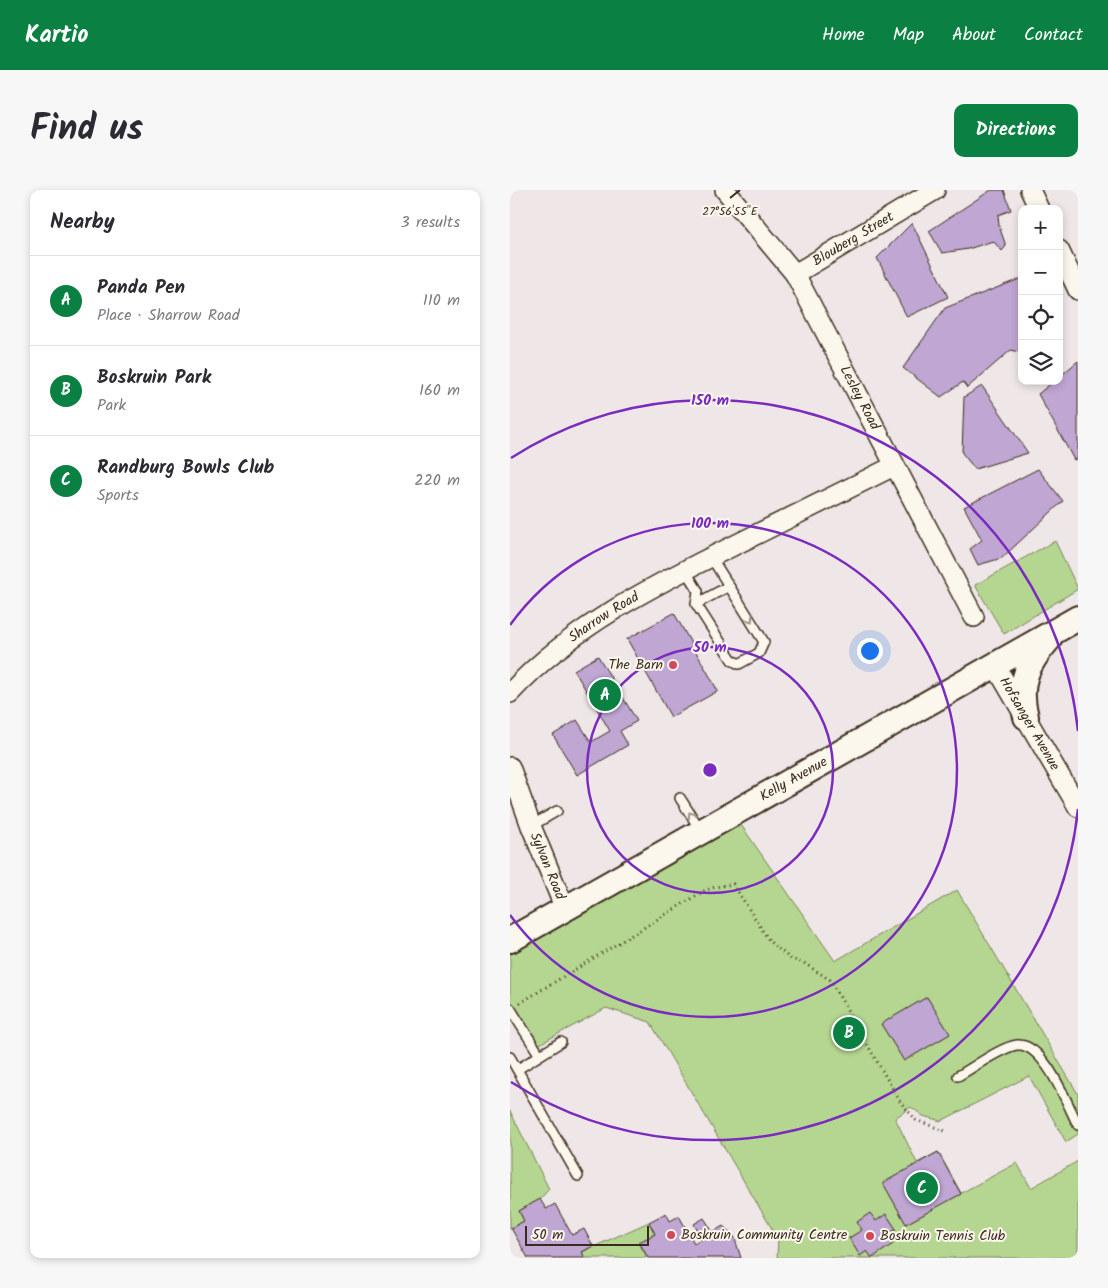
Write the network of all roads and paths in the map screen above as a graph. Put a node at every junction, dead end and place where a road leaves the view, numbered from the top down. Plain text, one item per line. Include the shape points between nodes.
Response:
1 (725, 190) edge
2 (935, 190) edge
3 (1030, 190) edge
4 (1037, 205) edge
5 (1063, 258) edge
6 (796, 274) junction
7 (1078, 290) edge
8 (894, 466) junction
9 (711, 557) junction
10 (685, 570) junction
11 (726, 582) junction
12 (696, 604) junction
13 (974, 618) dead end
14 (1078, 618) edge
15 (1057, 630) junction
16 (995, 664) junction
17 (510, 693) edge
18 (1026, 717) junction
19 (510, 767) edge
20 (680, 798) dead end
21 (1078, 807) edge
22 (557, 811) dead end
23 (531, 826) junction
24 (701, 831) junction
25 (565, 909) junction
26 (510, 940) edge
27 (510, 1009) edge
28 (561, 1042) dead end
29 (538, 1054) junction
30 (510, 1057) edge
31 (518, 1070) junction
32 (958, 1076) dead end
33 (1078, 1125) edge
34 (946, 1131) dead end
35 (578, 1176) dead end

1 - 6 street, Lesley Road
2 - 6 street, Blouberg Street
3 - 4 street
5 - 7 street
6 - 8 street, Lesley Road
8 - 9 street, Sharrow Road
8 - 13 street, Lesley Road
9 - 10 street, Sharrow Road
9 - 11 lane
10 - 12 lane via 698,591
10 - 17 street, Sharrow Road via 567,640
11 - 12 lane
11 -> 12 lane via 764,642 759,653 736,663
14 - 15 street, Kelly Avenue
15 - 16 street, Kelly Avenue
15 - 18 street via 1028,666 1022,700
16 - 18 street, Hofsanger Avenue
16 - 24 street, Kelly Avenue
18 - 21 street, Hofsanger Avenue
19 - 23 street, Sylvan Road
24 -> 20 lane
22 - 23 lane
23 - 25 street, Sylvan Road
24 - 25 street, Kelly Avenue
25 - 26 street, Kelly Avenue
27 - 29 lane
27 - 34 path via 704,891 734,884 770,942 791,959 804,963 830,980 902,1103 916,1120
28 - 29 lane
29 - 31 lane
30 - 31 lane
31 - 35 lane
32 - 33 lane via 1016,1045 1028,1046 1042,1057

